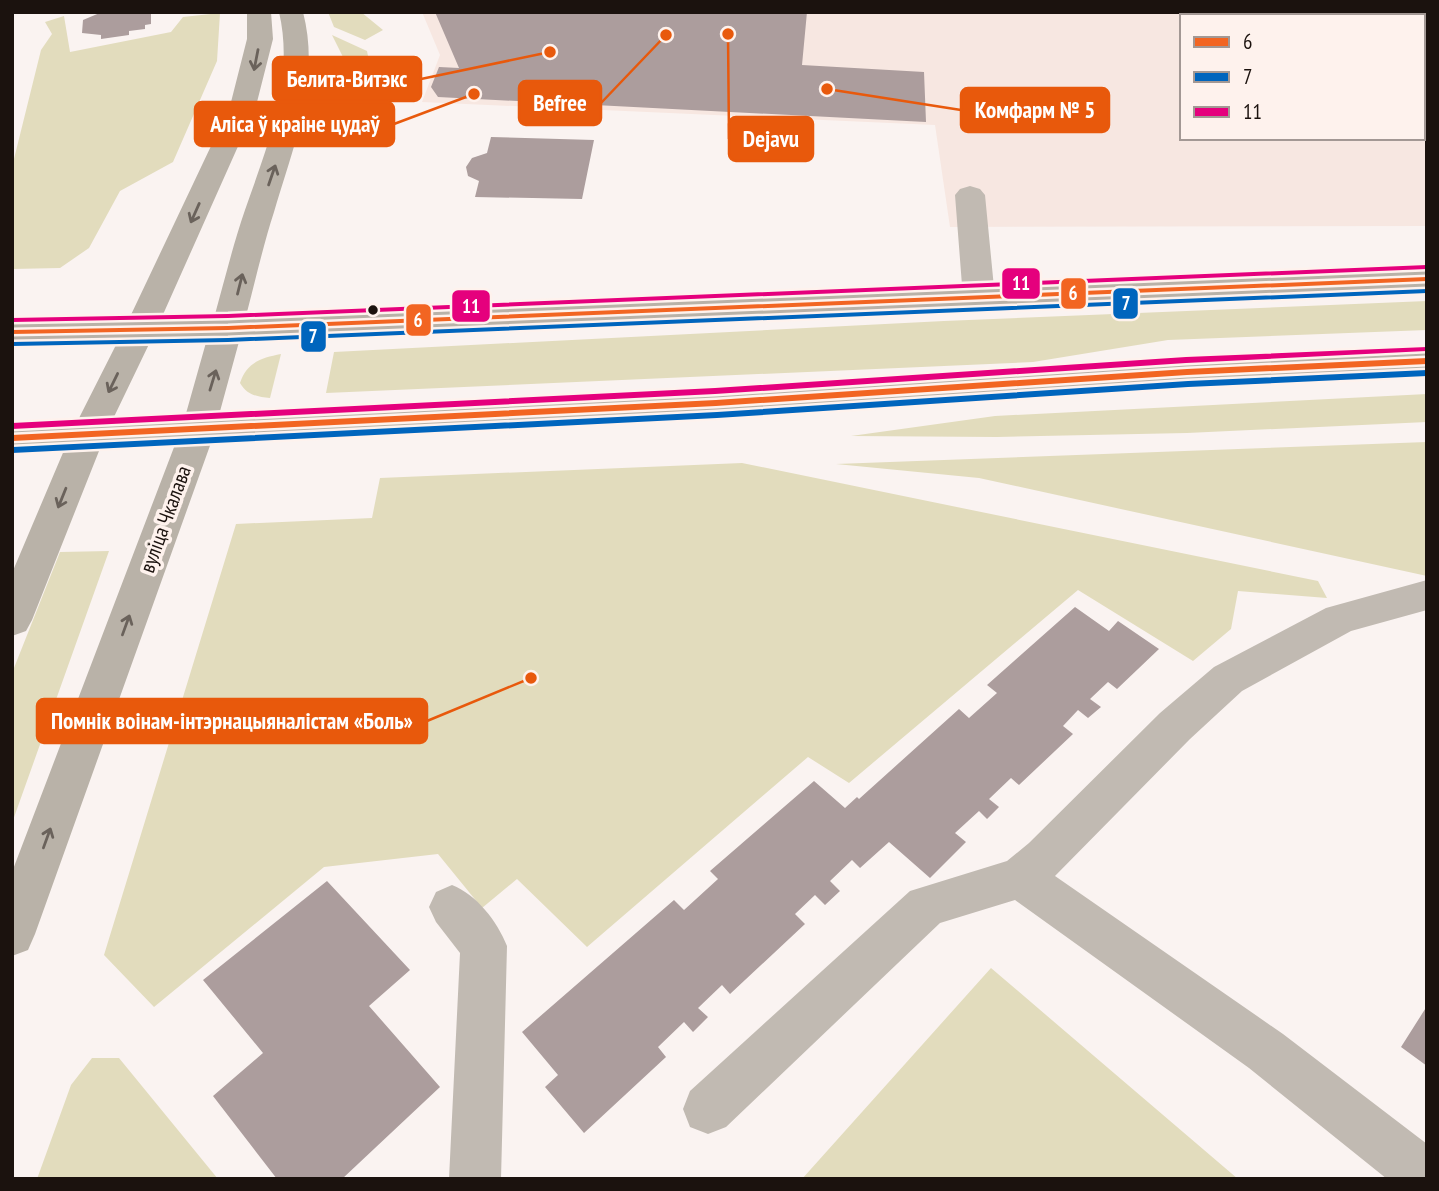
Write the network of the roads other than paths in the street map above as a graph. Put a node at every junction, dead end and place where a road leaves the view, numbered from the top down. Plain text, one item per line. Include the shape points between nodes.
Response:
1 (259, 12) edge
2 (291, 12) edge
3 (970, 195) dead end
4 (1427, 279) edge
5 (979, 298) junction
6 (228, 328) junction
7 (138, 331) junction
8 (12, 332) edge
9 (1427, 361) edge
10 (198, 431) junction
11 (88, 435) junction
12 (12, 438) edge
13 (1427, 596) edge
14 (12, 620) edge
15 (1020, 878) junction
16 (452, 907) dead end
17 (16, 920) edge
18 (708, 1109) dead end
19 (1427, 1177) edge
20 (475, 1179) edge

1 -> 7 main road via 260,39 243,106
6 -> 2 main road, вуліца Чкалава via 294,94 296,32
3 - 5 lane
4 - 5 main road
5 - 6 main road
6 - 7 main road
10 -> 6 main road, вуліца Чкалава
7 - 8 main road
7 -> 11 main road
9 - 10 main road
10 - 11 main road
17 -> 10 main road, вуліца Чкалава
11 - 12 main road
11 -> 14 main road
13 - 15 lane via 1340,619 1228,679
15 - 18 lane via 926,906
15 - 19 lane via 1266,1051
16 - 20 lane via 484,946

